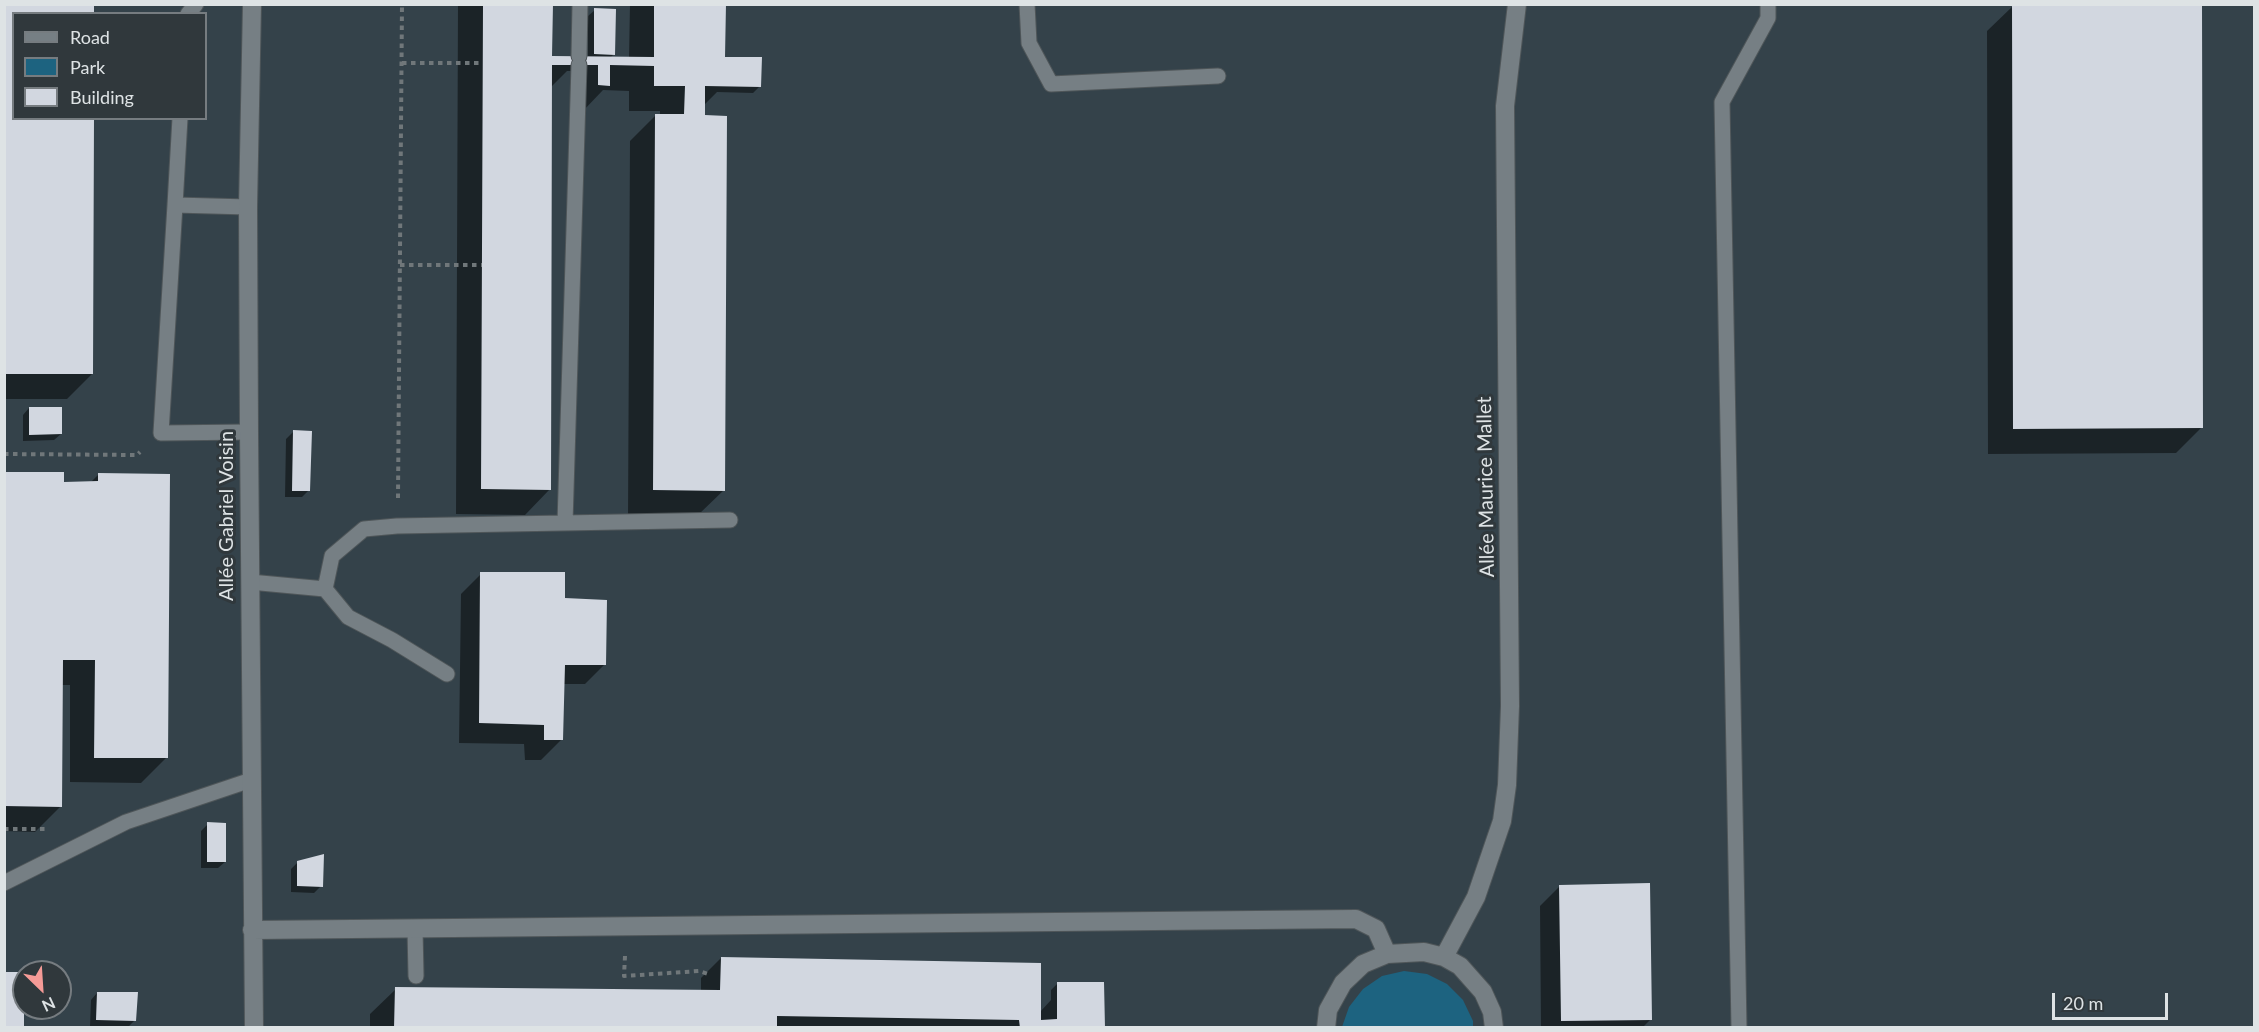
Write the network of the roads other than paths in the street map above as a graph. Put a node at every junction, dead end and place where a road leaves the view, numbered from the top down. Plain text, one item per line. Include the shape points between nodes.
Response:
1 (252, 4) edge
2 (580, 4) edge
3 (1027, 4) edge
4 (1517, 4) edge
5 (1768, 4) edge
6 (1218, 76) dead end
7 (180, 120) edge
8 (175, 205) junction
9 (248, 207) junction
10 (249, 432) junction
11 (730, 520) dead end
12 (565, 523) junction
13 (250, 582) junction
14 (325, 589) junction
15 (447, 674) dead end
16 (251, 780) junction
17 (4, 883) edge
18 (415, 928) junction
19 (252, 930) junction
20 (1386, 954) junction
21 (1444, 957) junction
22 (416, 976) dead end
23 (254, 1028) edge
24 (1326, 1028) edge
25 (1494, 1028) edge
26 (1739, 1028) edge

1 - 9 street, Allée Gabriel Voisin
2 - 12 lane
3 - 6 lane via 1029,43 1051,84
4 - 21 street, Allée Maurice Mallet via 1505,106 1510,706 1507,785 1502,821 1476,897
5 - 26 lane via 1768,18 1722,102
7 - 8 lane
8 - 9 lane
8 - 10 lane via 161,434
9 - 10 street, Allée Gabriel Voisin
10 - 13 street, Allée Gabriel Voisin
11 - 12 lane
12 - 14 lane via 364,529 332,556
13 - 14 lane
13 - 16 street, Allée Gabriel Voisin
14 - 15 lane via 348,617
16 - 17 lane via 126,822
16 - 19 street, Allée Gabriel Voisin
18 - 19 street
18 - 20 street via 1356,919 1376,929
18 - 22 lane
19 - 23 street, Allée Gabriel Voisin
20 - 21 street via 1424,952
20 - 24 street via 1363,964 1343,983 1328,1010
21 - 25 street via 1460,966 1483,992

